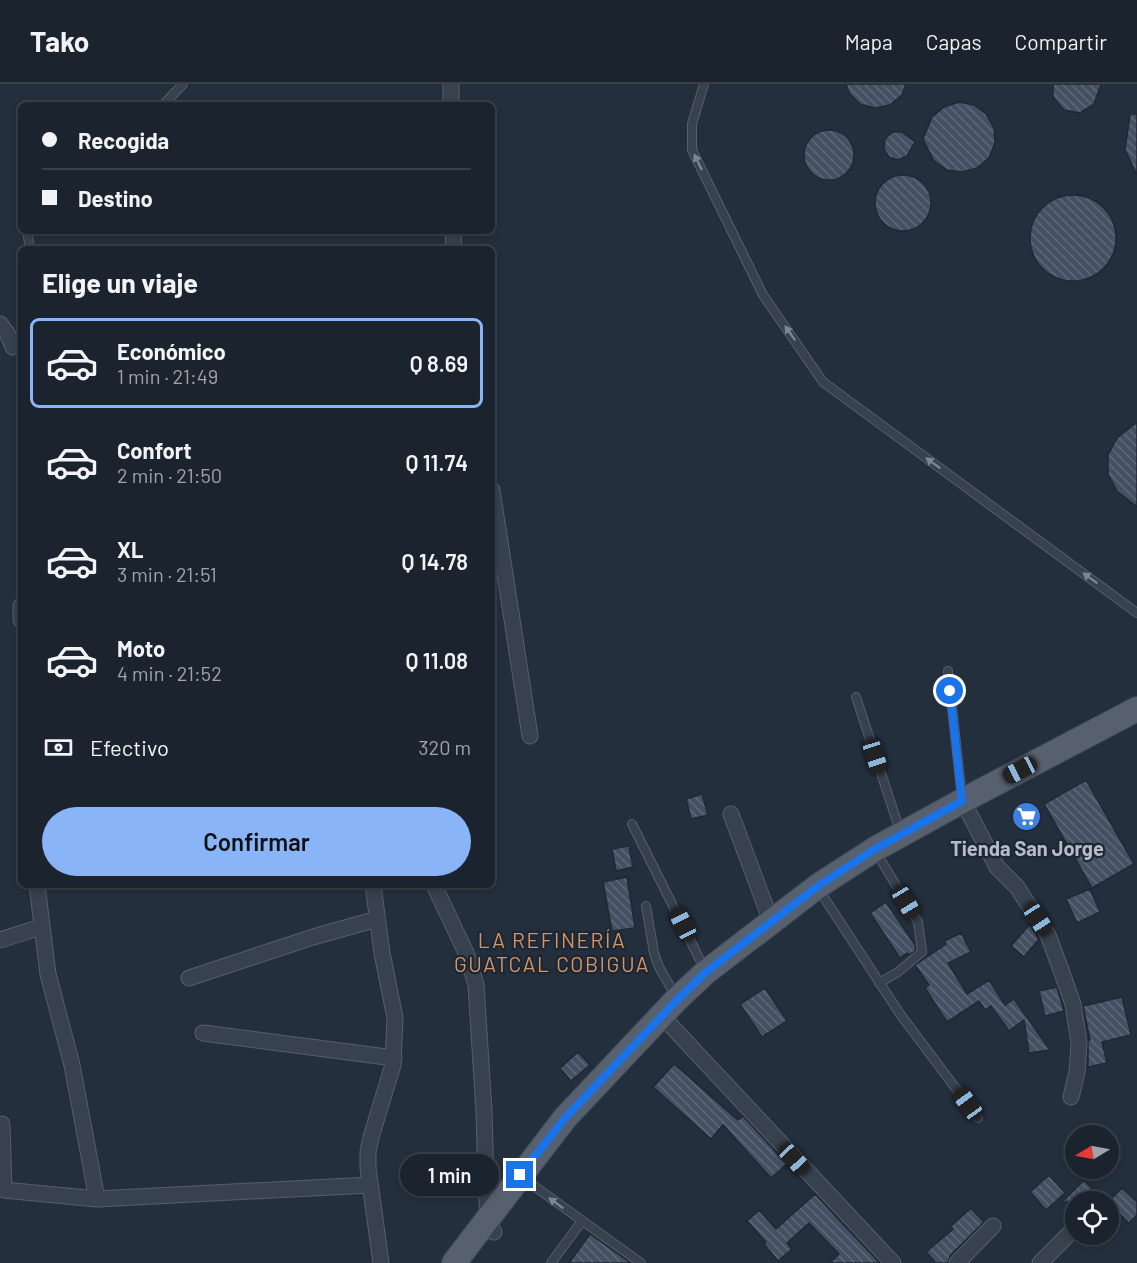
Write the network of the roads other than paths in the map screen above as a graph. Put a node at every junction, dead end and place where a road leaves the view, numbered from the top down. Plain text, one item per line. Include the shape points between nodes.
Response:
1 (451, 84) edge
2 (704, 84) edge
3 (180, 85) edge
4 (166, 102) edge
5 (451, 102) edge
6 (0, 324) edge
7 (11, 349) edge
8 (495, 509) edge
9 (1137, 613) edge
10 (948, 671) dead end
11 (856, 697) dead end
12 (1137, 709) edge
13 (1137, 725) edge
14 (530, 736) dead end
15 (965, 807) junction
16 (731, 814) dead end
17 (632, 824) dead end
18 (901, 835) junction
19 (882, 862) junction
20 (37, 888) edge
21 (373, 888) edge
22 (435, 888) edge
23 (825, 898) junction
24 (646, 906) dead end
25 (377, 919) junction
26 (771, 921) junction
27 (41, 927) junction
28 (0, 940) edge
29 (706, 972) junction
30 (189, 978) dead end
31 (879, 983) junction
32 (670, 1013) junction
33 (203, 1033) dead end
34 (394, 1058) junction
35 (1071, 1097) dead end
36 (978, 1118) dead end
37 (2, 1124) dead end
38 (525, 1180) junction
39 (370, 1185) junction
40 (2, 1190) edge
41 (97, 1198) junction
42 (582, 1221) junction
43 (491, 1225) junction
44 (993, 1226) dead end
45 (1065, 1238) edge
46 (463, 1259) edge
47 (381, 1263) edge
48 (551, 1263) edge
49 (641, 1263) edge
50 (893, 1263) edge
51 (957, 1263) edge
52 (1040, 1263) edge

1 - 5 street
9 -> 2 lane via 823,382 763,295 692,150 692,124
3 - 4 lane
6 - 7 street
8 - 14 street
10 - 15 lane
11 - 18 lane
12 - 15 main road
13 - 15 main road
15 - 18 main road
15 - 19 main road
15 - 35 street via 998,867 1017,887 1048,935 1061,970 1079,1043
16 - 26 street
17 - 29 lane
18 - 26 main road via 818,886
19 - 23 main road
19 - 31 lane via 918,922 922,952
20 - 27 street
21 - 25 street
22 - 43 street via 467,955 476,985
23 - 31 lane
23 - 32 main road
24 - 32 lane
25 - 30 street
25 - 34 street via 395,1018
26 - 29 main road
27 - 28 street
27 - 41 street
29 - 32 main road
31 - 36 lane
32 - 38 main road
32 - 50 street
33 - 34 street
34 - 39 street via 368,1152
37 - 40 street
42 -> 38 lane
38 - 43 main road
39 - 41 street
39 - 47 street
40 - 41 street
42 - 48 lane
42 - 49 lane
43 - 46 main road
44 - 51 street
45 - 52 street

